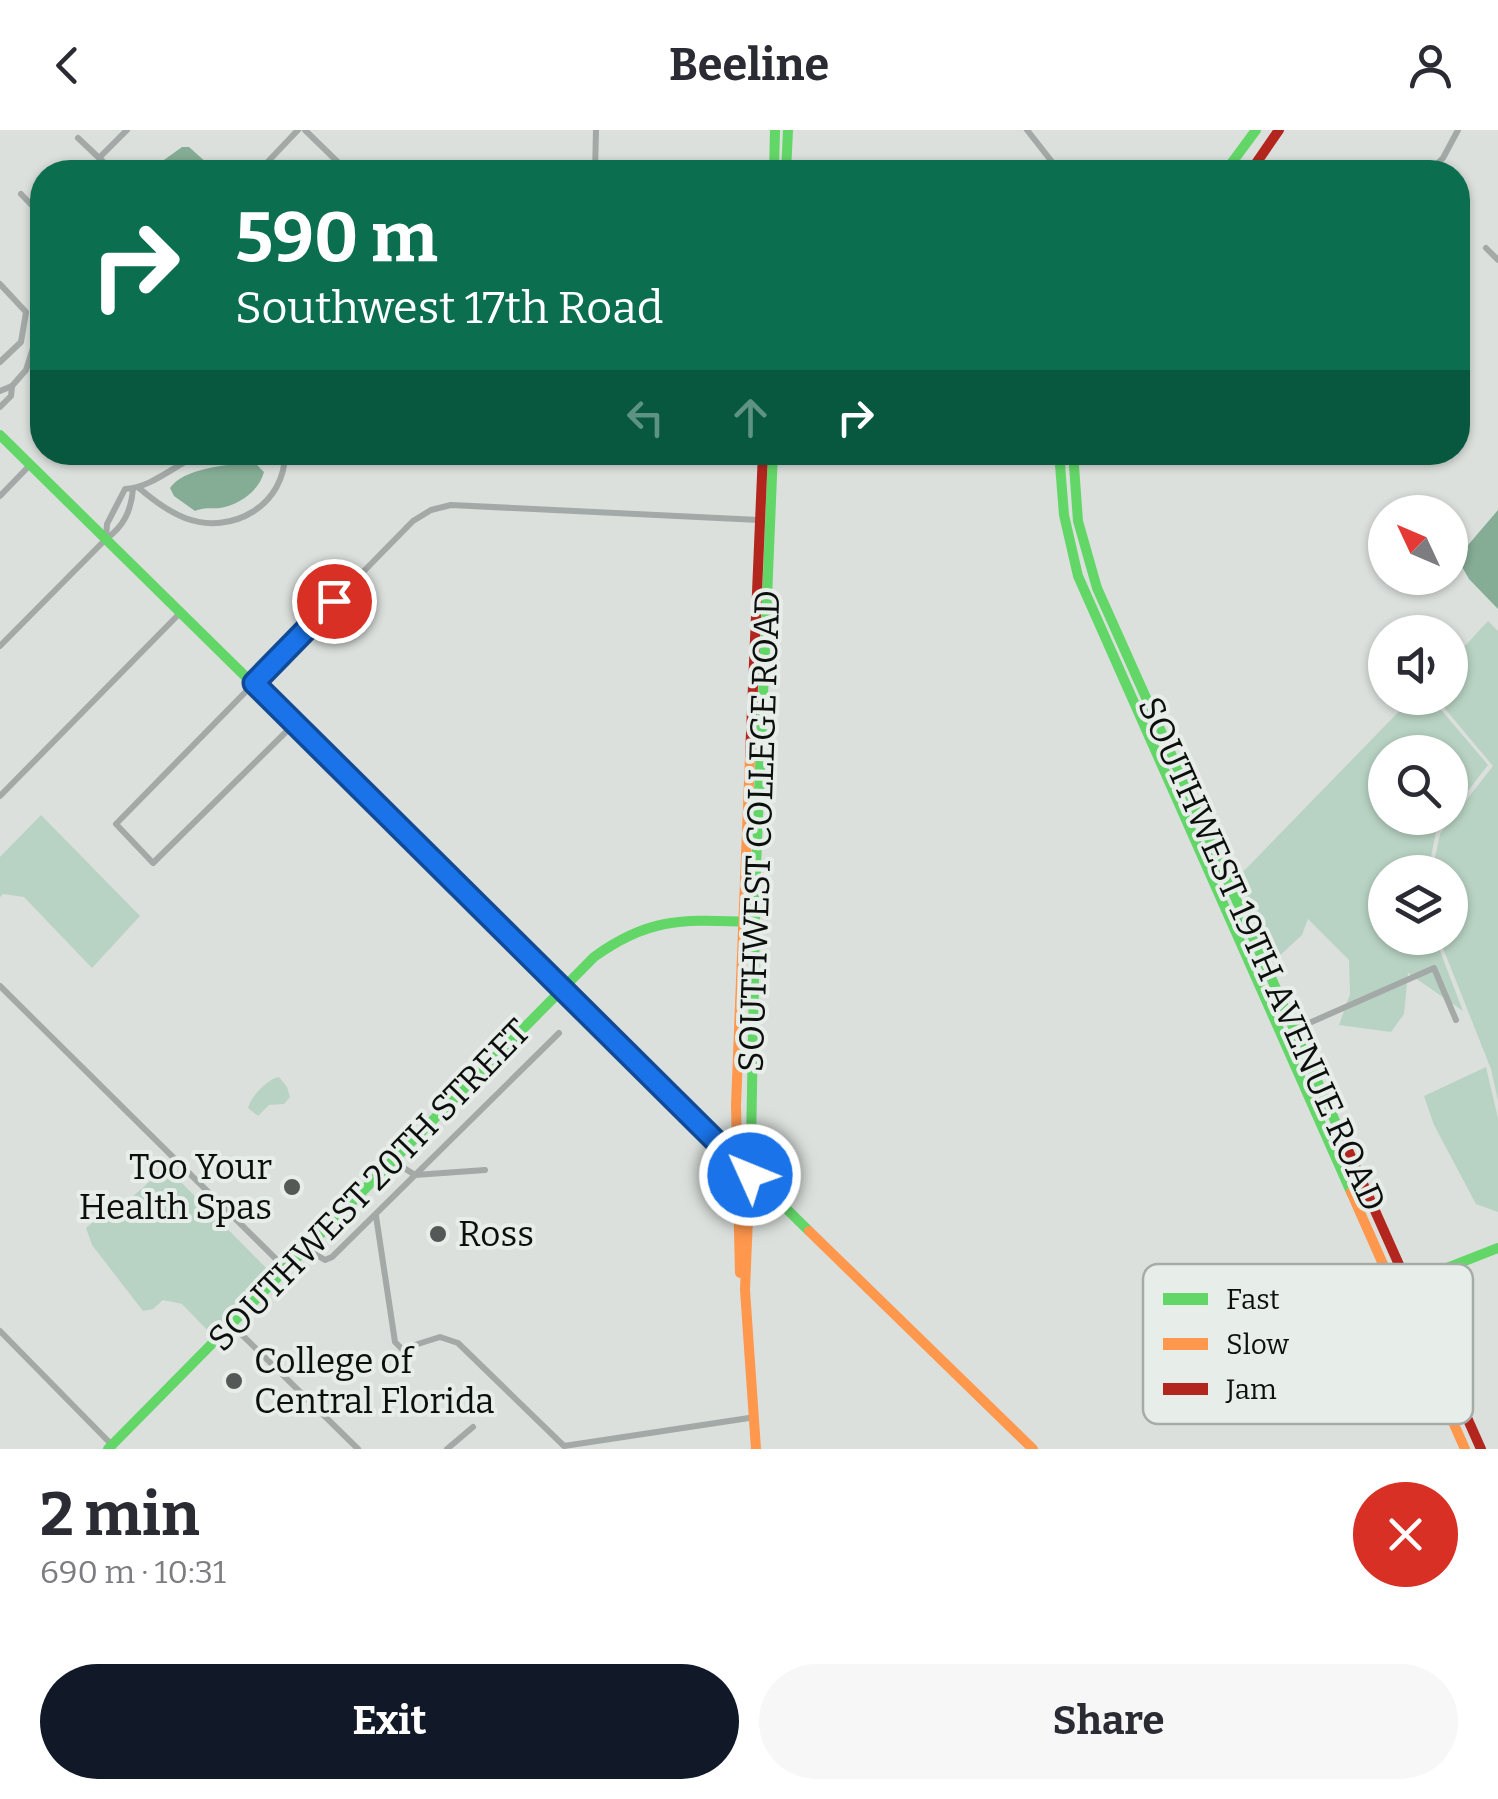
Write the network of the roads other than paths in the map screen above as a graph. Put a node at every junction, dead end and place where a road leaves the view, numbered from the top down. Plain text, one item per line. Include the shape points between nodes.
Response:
1 (126, 130) edge
2 (301, 130) edge
3 (596, 130) edge
4 (776, 130) edge
5 (788, 130) edge
6 (1027, 130) edge
7 (1256, 130) edge
8 (1279, 130) edge
9 (1458, 130) edge
10 (78, 138) dead end
11 (99, 158) joint
12 (270, 160) edge
13 (335, 160) edge
14 (595, 160) edge
15 (775, 160) edge
16 (787, 160) edge
17 (1051, 160) edge
18 (1235, 160) edge
19 (1258, 160) edge
20 (1441, 160) edge
21 (21, 194) dead end
22 (30, 203) edge
23 (1486, 248) dead end
24 (1498, 260) edge
25 (0, 284) edge
26 (20, 342) junction
27 (30, 346) edge
28 (30, 359) edge
29 (0, 362) edge
30 (12, 386) junction
31 (0, 391) edge
32 (0, 407) edge
33 (0, 435) edge
34 (30, 465) junction
35 (175, 465) edge
36 (286, 465) edge
37 (763, 465) edge
38 (771, 465) edge
39 (1059, 465) edge
40 (1073, 465) edge
41 (136, 489) junction
42 (0, 496) edge
43 (115, 506) junction
44 (129, 510) junction
45 (765, 520) junction
46 (106, 539) junction
47 (182, 612) junction
48 (0, 646) edge
49 (254, 683) junction
50 (294, 724) junction
51 (0, 796) edge
52 (749, 922) junction
53 (0, 986) edge
54 (561, 989) junction
55 (1456, 1020) dead end
56 (1294, 1030) junction
57 (558, 1033) dead end
58 (1281, 1036) junction
59 (394, 1161) junction
60 (736, 1161) junction
61 (485, 1170) dead end
62 (416, 1175) junction
63 (750, 1175) junction
64 (376, 1216) junction
65 (1498, 1248) edge
66 (307, 1250) junction
67 (1383, 1264) edge
68 (1400, 1264) edge
69 (1457, 1264) edge
70 (287, 1270) junction
71 (232, 1325) junction
72 (0, 1331) edge
73 (749, 1418) junction
74 (1456, 1424) edge
75 (1469, 1424) edge
76 (472, 1427) dead end
77 (110, 1447) edge
78 (358, 1449) edge
79 (448, 1449) edge
80 (754, 1449) edge
81 (1033, 1449) edge
82 (1467, 1449) edge
83 (1480, 1449) edge

1 - 11 street
2 - 12 street
2 - 13 street
3 - 14 street
4 - 15 main road
5 - 16 main road
6 - 17 street
7 - 18 main road
8 - 19 main road
9 - 20 street
10 - 11 street
21 - 22 street
23 - 24 street
25 - 26 street via 26,312
26 - 27 street
26 - 29 street
28 - 30 street
30 - 31 street
30 - 32 street
33 - 34 main road
34 - 42 street
34 - 46 main road
35 - 41 street
36 - 41 street via 275,494 254,512 223,524 188,520
37 - 45 main road, SOUTHWEST COLLEGE ROAD
38 - 45 main road, SOUTHWEST COLLEGE ROAD
39 - 58 main road, SOUTHWEST 19TH AVENUE ROAD via 1066,537 1078,576
40 - 56 main road, SOUTHWEST 19TH AVENUE ROAD via 1087,562
41 - 43 street via 125,490
41 - 44 street
43 - 44 street
43 - 46 street
44 - 46 street
45 - 49 street via 467,506 431,510 413,520
45 - 52 main road, SOUTHWEST COLLEGE ROAD
46 - 47 main road
46 - 48 street
47 - 49 main road
47 - 51 street
49 - 50 main road
49 - 50 street via 116,824 134,844 153,862
50 - 54 main road
52 - 54 main road, SOUTHWEST 20TH STREET via 666,920 642,926 616,939
52 - 60 main road, SOUTHWEST COLLEGE ROAD
52 - 63 main road, SOUTHWEST COLLEGE ROAD
53 - 70 street
54 - 59 main road, SOUTHWEST 20TH STREET
54 - 60 main road
55 - 56 street via 1434,968
56 - 58 street
56 - 68 main road, SOUTHWEST 19TH AVENUE ROAD
57 - 62 street
58 - 67 main road, SOUTHWEST 19TH AVENUE ROAD
59 - 62 street
59 - 66 main road, SOUTHWEST 20TH STREET
60 - 63 main road
60 - 73 main road, SOUTHWEST COLLEGE ROAD
61 - 62 street
62 - 64 street
63 - 80 main road, SOUTHWEST COLLEGE ROAD via 745,1290
63 - 81 main road
64 - 66 street via 332,1257
64 - 73 street via 395,1342 402,1348 440,1337 458,1342 564,1446
65 - 69 main road
66 - 70 main road, SOUTHWEST 20TH STREET
70 - 71 main road, SOUTHWEST 20TH STREET
71 - 77 main road, SOUTHWEST 20TH STREET
71 - 78 street
72 - 77 street
73 - 80 main road, SOUTHWEST COLLEGE ROAD
74 - 82 main road, SOUTHWEST 19TH AVENUE ROAD
75 - 83 main road, SOUTHWEST 19TH AVENUE ROAD
76 - 79 street

